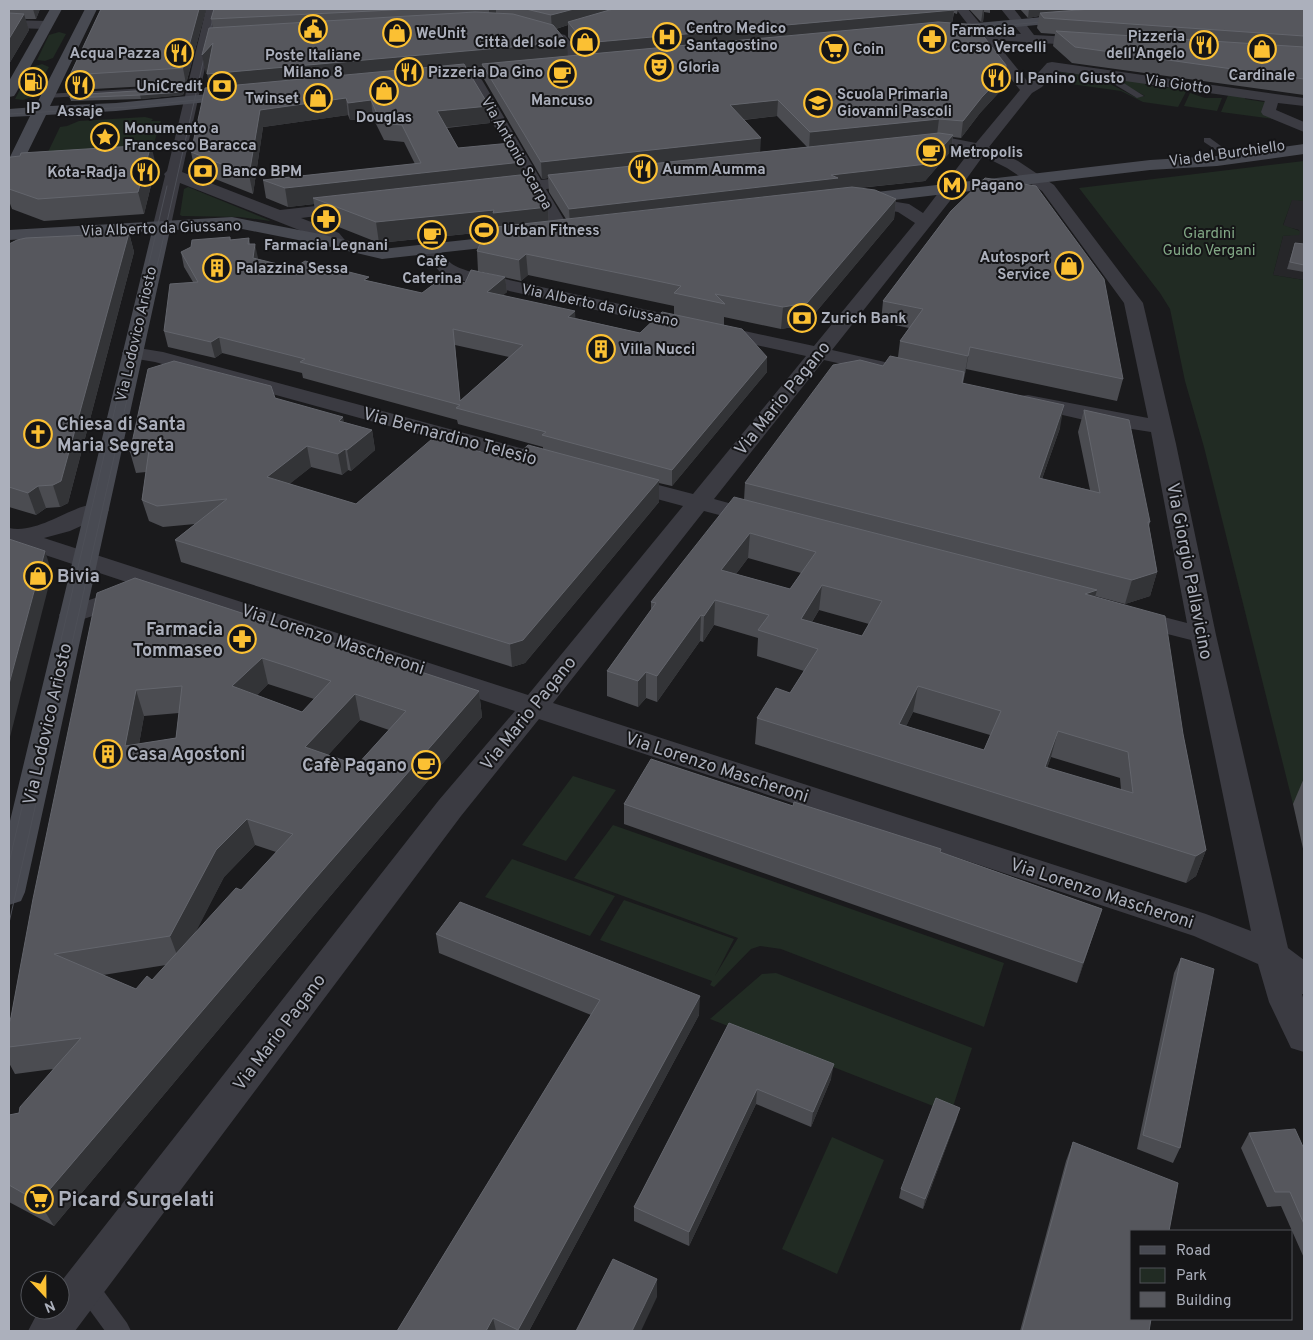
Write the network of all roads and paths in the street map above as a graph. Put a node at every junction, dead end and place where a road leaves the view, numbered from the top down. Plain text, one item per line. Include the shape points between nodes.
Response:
1 (56, 9) edge
2 (91, 9) edge
3 (212, 9) edge
4 (962, 9) edge
5 (1007, 9) edge
6 (1088, 15) edge
7 (948, 16) dead end
8 (84, 23) junction
9 (1020, 23) junction
10 (9, 24) edge
11 (47, 25) junction
12 (522, 28) edge
13 (572, 30) edge
14 (930, 31) edge
15 (982, 31) junction
16 (553, 36) junction
17 (1030, 38) junction
18 (1109, 43) edge
19 (65, 61) junction
20 (596, 61) edge
21 (26, 63) junction
22 (580, 63) junction
23 (562, 66) edge
24 (1052, 66) junction
25 (536, 69) edge
26 (1102, 73) junction
27 (469, 74) junction
28 (423, 78) edge
29 (1028, 90) junction
30 (251, 92) edge
31 (9, 93) edge
32 (193, 93) junction
33 (47, 96) junction
34 (1140, 96) dead end
35 (1273, 98) junction
36 (9, 100) edge
37 (1304, 102) edge
38 (39, 112) junction
39 (9, 113) edge
40 (9, 123) edge
41 (1297, 124) edge
42 (33, 127) junction
43 (1207, 140) dead end
44 (1304, 142) edge
45 (898, 147) edge
46 (980, 148) junction
47 (1304, 149) edge
48 (1226, 152) junction
49 (1150, 165) junction
50 (32, 167) edge
51 (10, 171) edge
52 (172, 174) junction
53 (596, 179) edge
54 (1035, 179) junction
55 (536, 186) junction
56 (951, 189) junction
57 (487, 191) edge
58 (852, 200) junction
59 (832, 202) edge
60 (373, 204) edge
61 (1062, 207) junction
62 (277, 216) junction
63 (924, 221) junction
64 (160, 231) junction
65 (569, 233) joint
66 (9, 235) edge
67 (340, 245) junction
68 (9, 248) edge
69 (429, 249) junction
70 (132, 353) junction
71 (818, 353) junction
72 (907, 373) edge
73 (1011, 397) edge
74 (1162, 427) junction
75 (575, 469) edge
76 (603, 477) edge
77 (698, 503) junction
78 (97, 510) junction
79 (779, 524) edge
80 (14, 536) edge
81 (86, 559) junction
82 (160, 583) junction
83 (1111, 611) edge
84 (72, 615) junction
85 (1203, 635) junction
86 (534, 706) junction
87 (9, 892) edge
88 (1289, 954) edge
89 (1304, 980) edge
90 (1304, 1037) edge
91 (86, 1285) junction
92 (49, 1331) edge
93 (119, 1331) edge

1 - 11 main road
2 - 8 main road
3 - 32 street, Via Lodovico Ariosto via 211,40
4 - 15 street
5 - 9 street
6 - 9 main road
7 - 15 street
8 - 11 main road
8 - 19 main road
9 - 15 main road
9 - 17 street
10 - 11 street
11 - 21 main road
12 - 16 street
13 - 16 street
14 - 15 street
15 - 17 street
15 - 29 street
16 - 22 street via 560,38
17 - 18 street
17 - 24 street
19 - 21 main road
19 - 33 main road
20 - 22 main road
21 - 31 main road
22 - 23 main road
24 - 26 street, Via Giotto
24 - 29 street, Via Mario Pagano
25 - 27 main road via 494,76
26 - 34 lane
26 - 35 street, Via Giotto
27 - 28 main road
27 - 55 street, Via Antonio Scarpa
29 - 46 street, Via Mario Pagano
30 - 32 main road
32 - 33 lane
32 - 38 main road via 143,110 61,116
32 - 52 street, Via Lodovico Ariosto via 170,158
33 - 36 main road via 24,101
33 - 38 main road
35 - 37 street, Via Giotto
35 - 41 street via 1268,112
38 - 39 main road
38 - 42 main road
40 - 42 main road
42 - 51 main road
43 - 48 lane
44 - 48 main road, Via del Burchiello
45 - 46 street via 945,142
46 - 54 street
46 - 56 street, Via Mario Pagano
47 - 49 main road, Via del Burchiello via 1217,161
48 - 49 main road, Via del Burchiello
49 - 54 main road, Via del Burchiello
50 - 51 street
52 - 62 street, Via Alberto da Giussano
52 - 64 street, Via Lodovico Ariosto
53 - 55 street
54 - 56 main road, Via del Burchiello
54 - 61 street, Via Giorgio Pallavicino via 1048,188
55 - 57 street
55 - 65 street, Via Antonio Scarpa
56 - 58 main road, Via del Burchiello
56 - 61 street via 989,188 1031,196
56 - 63 street, Via Mario Pagano
58 - 59 main road, Via del Burchiello
58 - 63 street via 894,205
60 - 62 street
61 - 74 street, Via Giorgio Pallavicino via 1133,303
62 - 67 street, Via Alberto da Giussano via 333,237
63 - 71 street, Via Mario Pagano
64 - 66 main road, Via Alberto da Giussano
64 - 67 main road, Via Alberto da Giussano via 250,233
64 - 68 main road, Via Alberto da Giussano
64 - 70 main road, Via Lodovico Ariosto
65 - 69 main road
67 - 69 main road, Via Alberto da Giussano via 374,254
69 - 71 street, Via Alberto da Giussano via 446,268 462,274
70 - 75 street, Via Bernardino Telesio via 156,356
70 - 78 main road, Via Lodovico Ariosto
71 - 72 street, Via Alberto da Giussano
71 - 77 street, Via Mario Pagano
73 - 74 street
74 - 85 street, Via Giorgio Pallavicino
76 - 77 street
77 - 79 street
77 - 86 street, Via Mario Pagano
78 - 80 street via 61,526
78 - 81 main road, Via Lodovico Ariosto
80 - 81 street, Via Lorenzo Mascheroni
81 - 82 street, Via Lorenzo Mascheroni
81 - 84 main road, Via Lodovico Ariosto
82 - 84 street
82 - 86 street, Via Lorenzo Mascheroni
83 - 85 street
84 - 87 main road, Via Lodovico Ariosto
85 - 88 street, Via Giorgio Pallavicino
86 - 88 street, Via Lorenzo Mascheroni
86 - 91 street, Via Mario Pagano via 450,808
88 - 89 street, Via Lorenzo Mascheroni
88 - 90 street, Via Giorgio Pallavicino via 1287,1002
91 - 92 street, Via Mario Pagano
91 - 93 lane

